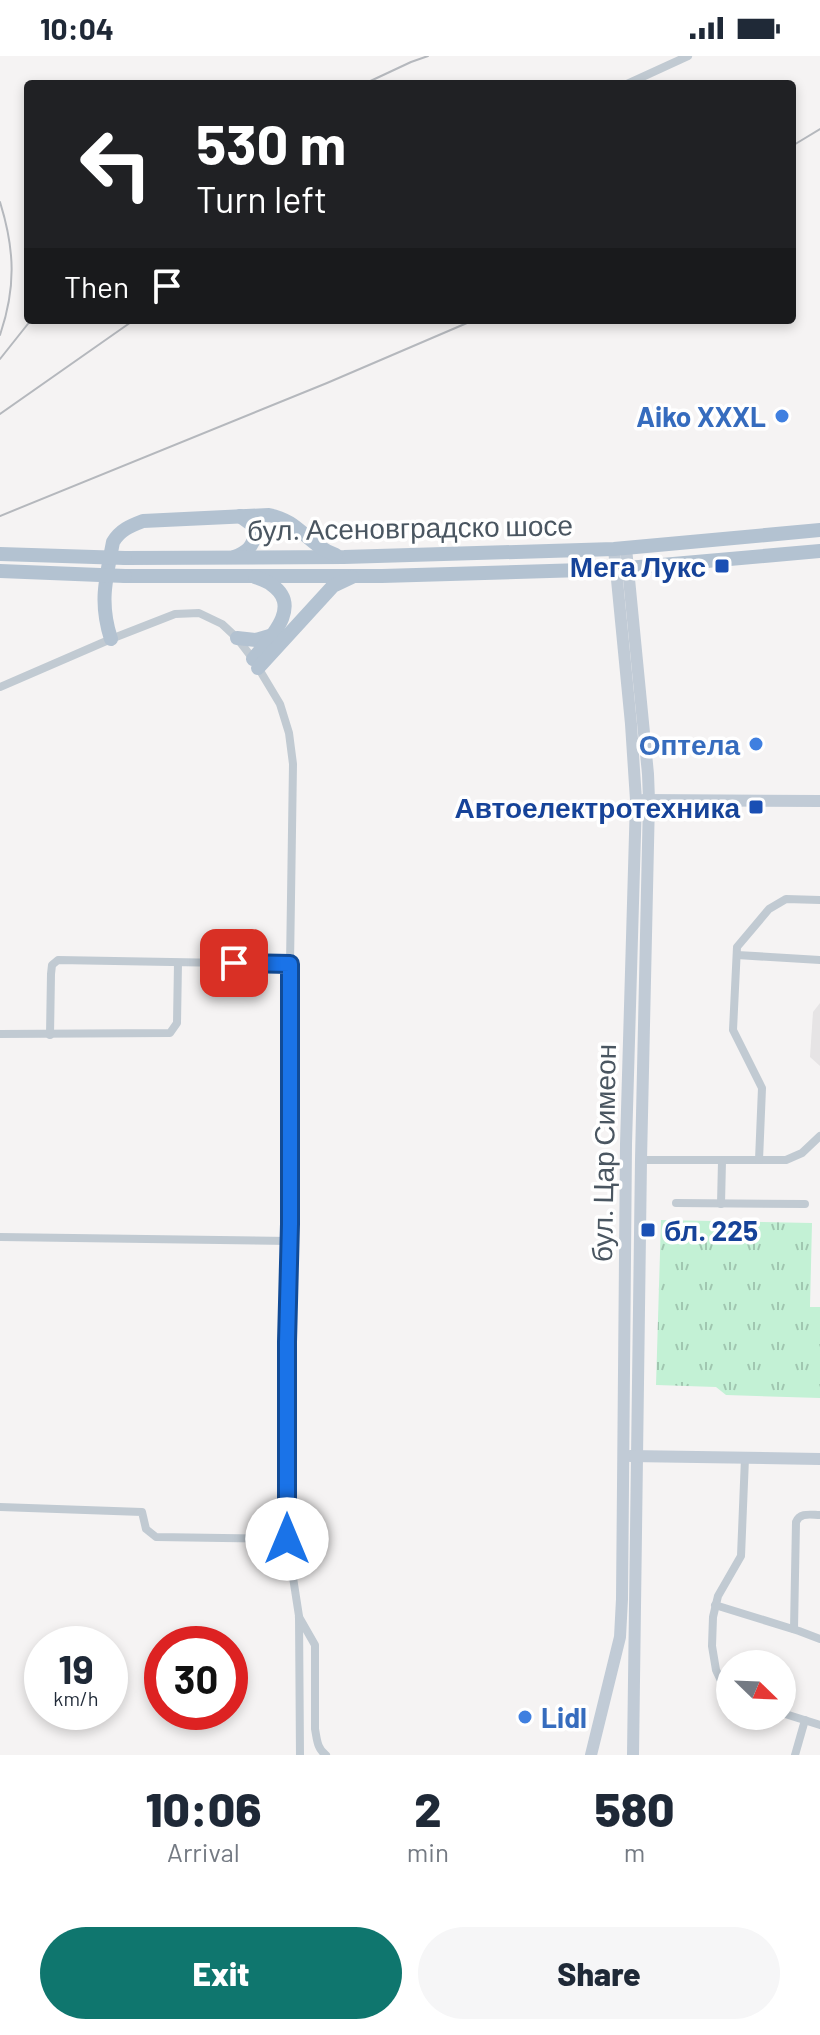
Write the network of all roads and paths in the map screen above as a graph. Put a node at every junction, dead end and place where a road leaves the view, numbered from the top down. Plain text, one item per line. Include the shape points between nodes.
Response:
1 (688, 56) edge
2 (636, 80) edge
3 (240, 516) junction
4 (820, 530) edge
5 (620, 548) junction
6 (820, 551) edge
7 (0, 554) edge
8 (232, 557) junction
9 (344, 557) junction
10 (622, 568) junction
11 (0, 571) edge
12 (251, 575) junction
13 (354, 576) junction
14 (274, 635) junction
15 (237, 638) junction
16 (111, 639) junction
17 (256, 663) junction
18 (0, 687) edge
19 (642, 800) junction
20 (820, 801) edge
21 (820, 900) edge
22 (737, 955) junction
23 (820, 960) edge
24 (178, 963) junction
25 (290, 964) junction
26 (0, 1034) edge
27 (50, 1035) junction
28 (820, 1136) edge
29 (641, 1160) junction
30 (759, 1160) junction
31 (722, 1161) junction
32 (676, 1203) dead end
33 (721, 1204) junction
34 (805, 1204) dead end
35 (0, 1237) edge
36 (290, 1241) junction
37 (630, 1456) junction
38 (745, 1458) junction
39 (820, 1459) edge
40 (0, 1507) edge
41 (820, 1515) edge
42 (287, 1539) junction
43 (715, 1605) junction
44 (299, 1616) junction
45 (794, 1629) junction
46 (820, 1639) edge
47 (716, 1665) edge
48 (796, 1717) edge
49 (805, 1720) junction
50 (820, 1725) edge
51 (300, 1755) edge
52 (326, 1755) edge
53 (591, 1755) edge
54 (633, 1755) edge
55 (795, 1755) edge

1 - 2 street
3 - 8 main road via 256,533 247,552
3 - 9 main road via 284,518 314,544
3 - 16 main road via 143,521 117,535 103,593
4 - 5 main road, бул. Асеновградско шосе
5 - 9 main road, бул. Асеновградско шосе
5 - 10 main road, бул. Цар Симеон
6 - 10 main road, бул. Асеновградско шосе
7 - 8 main road, бул. Асеновградско шосе, bridge
8 - 9 main road, бул. Асеновградско шосе
10 - 13 main road, бул. Асеновградско шосе
10 - 19 main road, бул. Цар Симеон via 631,724
11 - 12 main road, бул. Асеновградско шосе, bridge
12 - 13 main road, бул. Асеновградско шосе
12 - 14 main road via 273,585 284,598 285,610
13 - 17 main road via 333,586
14 - 15 main road
14 - 17 main road
15 - 16 street via 199,613 175,614
15 - 17 street
16 - 18 street
17 - 25 street via 280,704 293,764
19 - 20 main road
19 - 29 main road, бул. Цар Симеон
19 - 37 main road, бул. Цар Симеон via 626,1144
21 - 22 street via 786,899 769,909 737,947
22 - 23 street
22 - 30 street via 733,1030 762,1088
24 - 25 street
24 - 27 street via 177,1023 170,1033
24 - 27 street via 58,960 51,974
25 - 36 street
26 - 27 street
28 - 30 street via 786,1160
29 - 31 street
29 - 37 main road, бул. Цар Симеон
30 - 31 street
31 - 33 street
32 - 33 street
33 - 34 street
35 - 36 street
36 - 42 street
37 - 38 main road
37 - 53 main road, бул. Цар Симеон via 620,1637
37 - 54 main road, бул. Цар Симеон
38 - 39 main road
38 - 43 street via 741,1556
40 - 42 street via 142,1512 146,1529 156,1537
41 - 45 street via 803,1515 796,1522
42 - 44 street
43 - 45 street
43 - 47 street
44 - 51 street
44 - 52 street via 315,1645 315,1729
45 - 46 street
48 - 49 street
49 - 50 street
49 - 55 street

